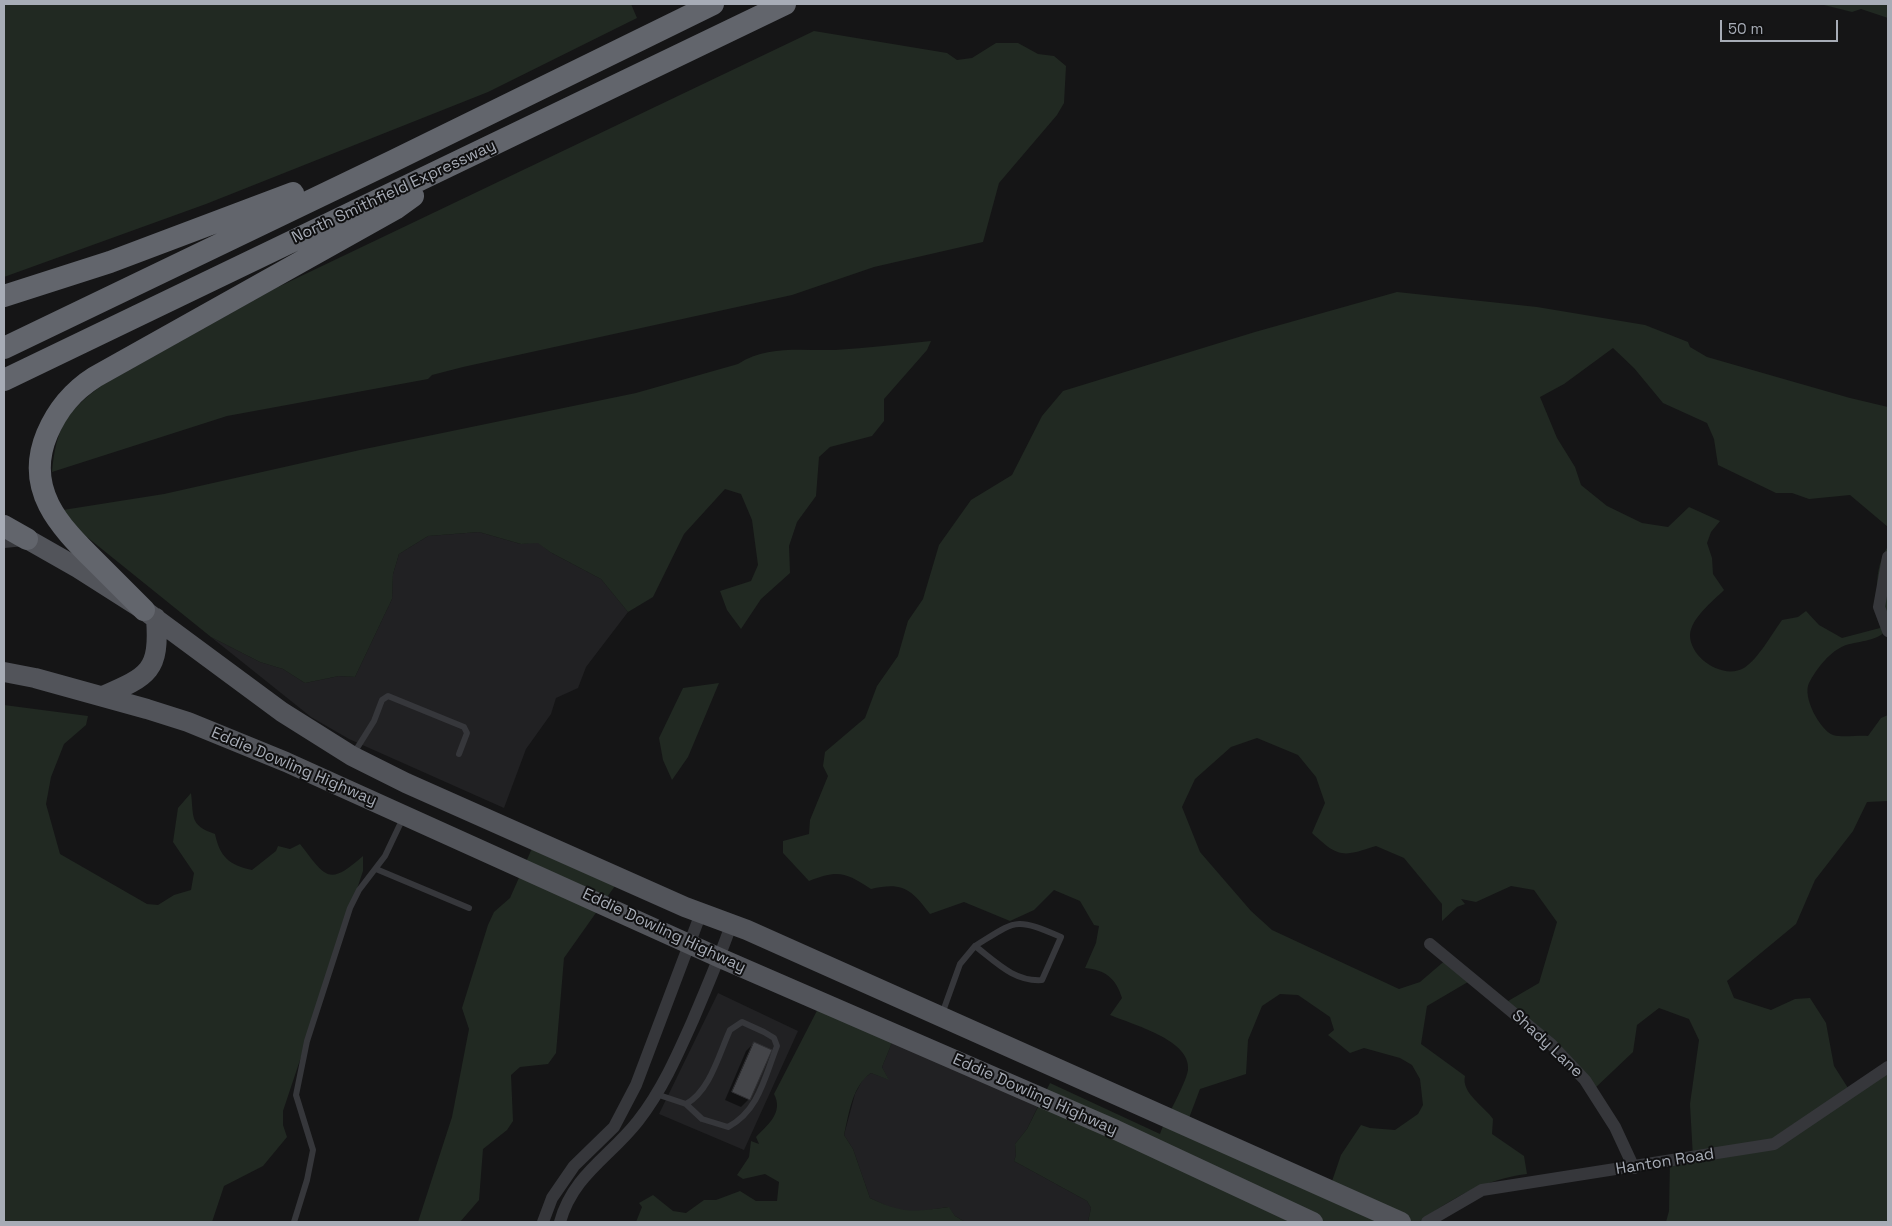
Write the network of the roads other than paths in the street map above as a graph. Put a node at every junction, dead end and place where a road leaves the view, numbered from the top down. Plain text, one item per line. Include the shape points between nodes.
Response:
1 (713, 4) edge
2 (785, 4) edge
3 (450, 133) junction
4 (478, 152) junction
5 (4, 296) edge
6 (4, 348) edge
7 (4, 380) edge
8 (4, 526) edge
9 (27, 539) junction
10 (4, 542) edge
11 (1888, 557) edge
12 (150, 614) junction
13 (1888, 631) edge
14 (4, 672) edge
15 (103, 696) junction
16 (459, 754) dead end
17 (352, 756) junction
18 (405, 815) junction
19 (376, 870) junction
20 (469, 908) dead end
21 (701, 913) junction
22 (731, 925) junction
23 (691, 943) junction
24 (1430, 944) dead end
25 (975, 946) junction
26 (720, 958) junction
27 (941, 1018) junction
28 (1888, 1067) edge
29 (636, 1085) junction
30 (656, 1094) junction
31 (686, 1104) junction
32 (1634, 1168) junction
33 (294, 1222) edge
34 (543, 1222) edge
35 (560, 1222) edge
36 (1313, 1222) edge
37 (1401, 1222) edge
38 (1427, 1222) edge

1 - 3 highway, North Smithfield Expressway
2 - 4 highway, North Smithfield Expressway
3 - 5 highway via 184,235
3 - 6 highway, North Smithfield Expressway
4 - 7 highway, North Smithfield Expressway
4 - 12 highway via 395,208 95,377 76,390 60,409 45,439 41,459 41,480 48,504 68,535
8 - 9 highway
9 - 10 street
9 - 12 main road, Eddie Dowling Highway
11 - 13 street via 1879,607
12 - 15 main road via 158,642 152,664 132,683
12 - 17 main road, Eddie Dowling Highway via 282,712
14 - 15 main road, Eddie Dowling Highway
15 - 18 main road, Eddie Dowling Highway via 221,735
16 - 17 lane via 467,732 464,727 388,696 382,700 374,721
17 - 21 main road, Eddie Dowling Highway
18 - 19 lane
18 - 23 main road, Eddie Dowling Highway
19 - 20 lane
19 - 33 lane via 359,890 350,908 306,1041 296,1095 313,1150
21 - 22 main road, Eddie Dowling Highway
21 - 23 street
22 - 26 street
22 - 27 main road, Eddie Dowling Highway
23 - 26 main road, Eddie Dowling Highway
23 - 29 street
24 - 32 street, Shady Lane via 1495,996 1580,1073 1615,1127
25 - 25 lane via 1009,924 1028,923 1060,937 1042,980 1027,981
25 - 27 lane via 960,964
26 - 30 street via 669,1074
26 - 36 main road, Eddie Dowling Highway via 1116,1130
27 - 37 main road, Eddie Dowling Highway
28 - 32 street, Hanton Road via 1774,1144
29 - 30 street
29 - 34 street via 614,1127 574,1166 552,1198
30 - 31 lane
30 - 35 street via 638,1122 585,1174 565,1203
31 - 31 lane via 695,1100 703,1090 730,1030 742,1022 769,1035 777,1046 754,1106 740,1121 728,1127 702,1119
32 - 38 street, Hanton Road via 1482,1190

